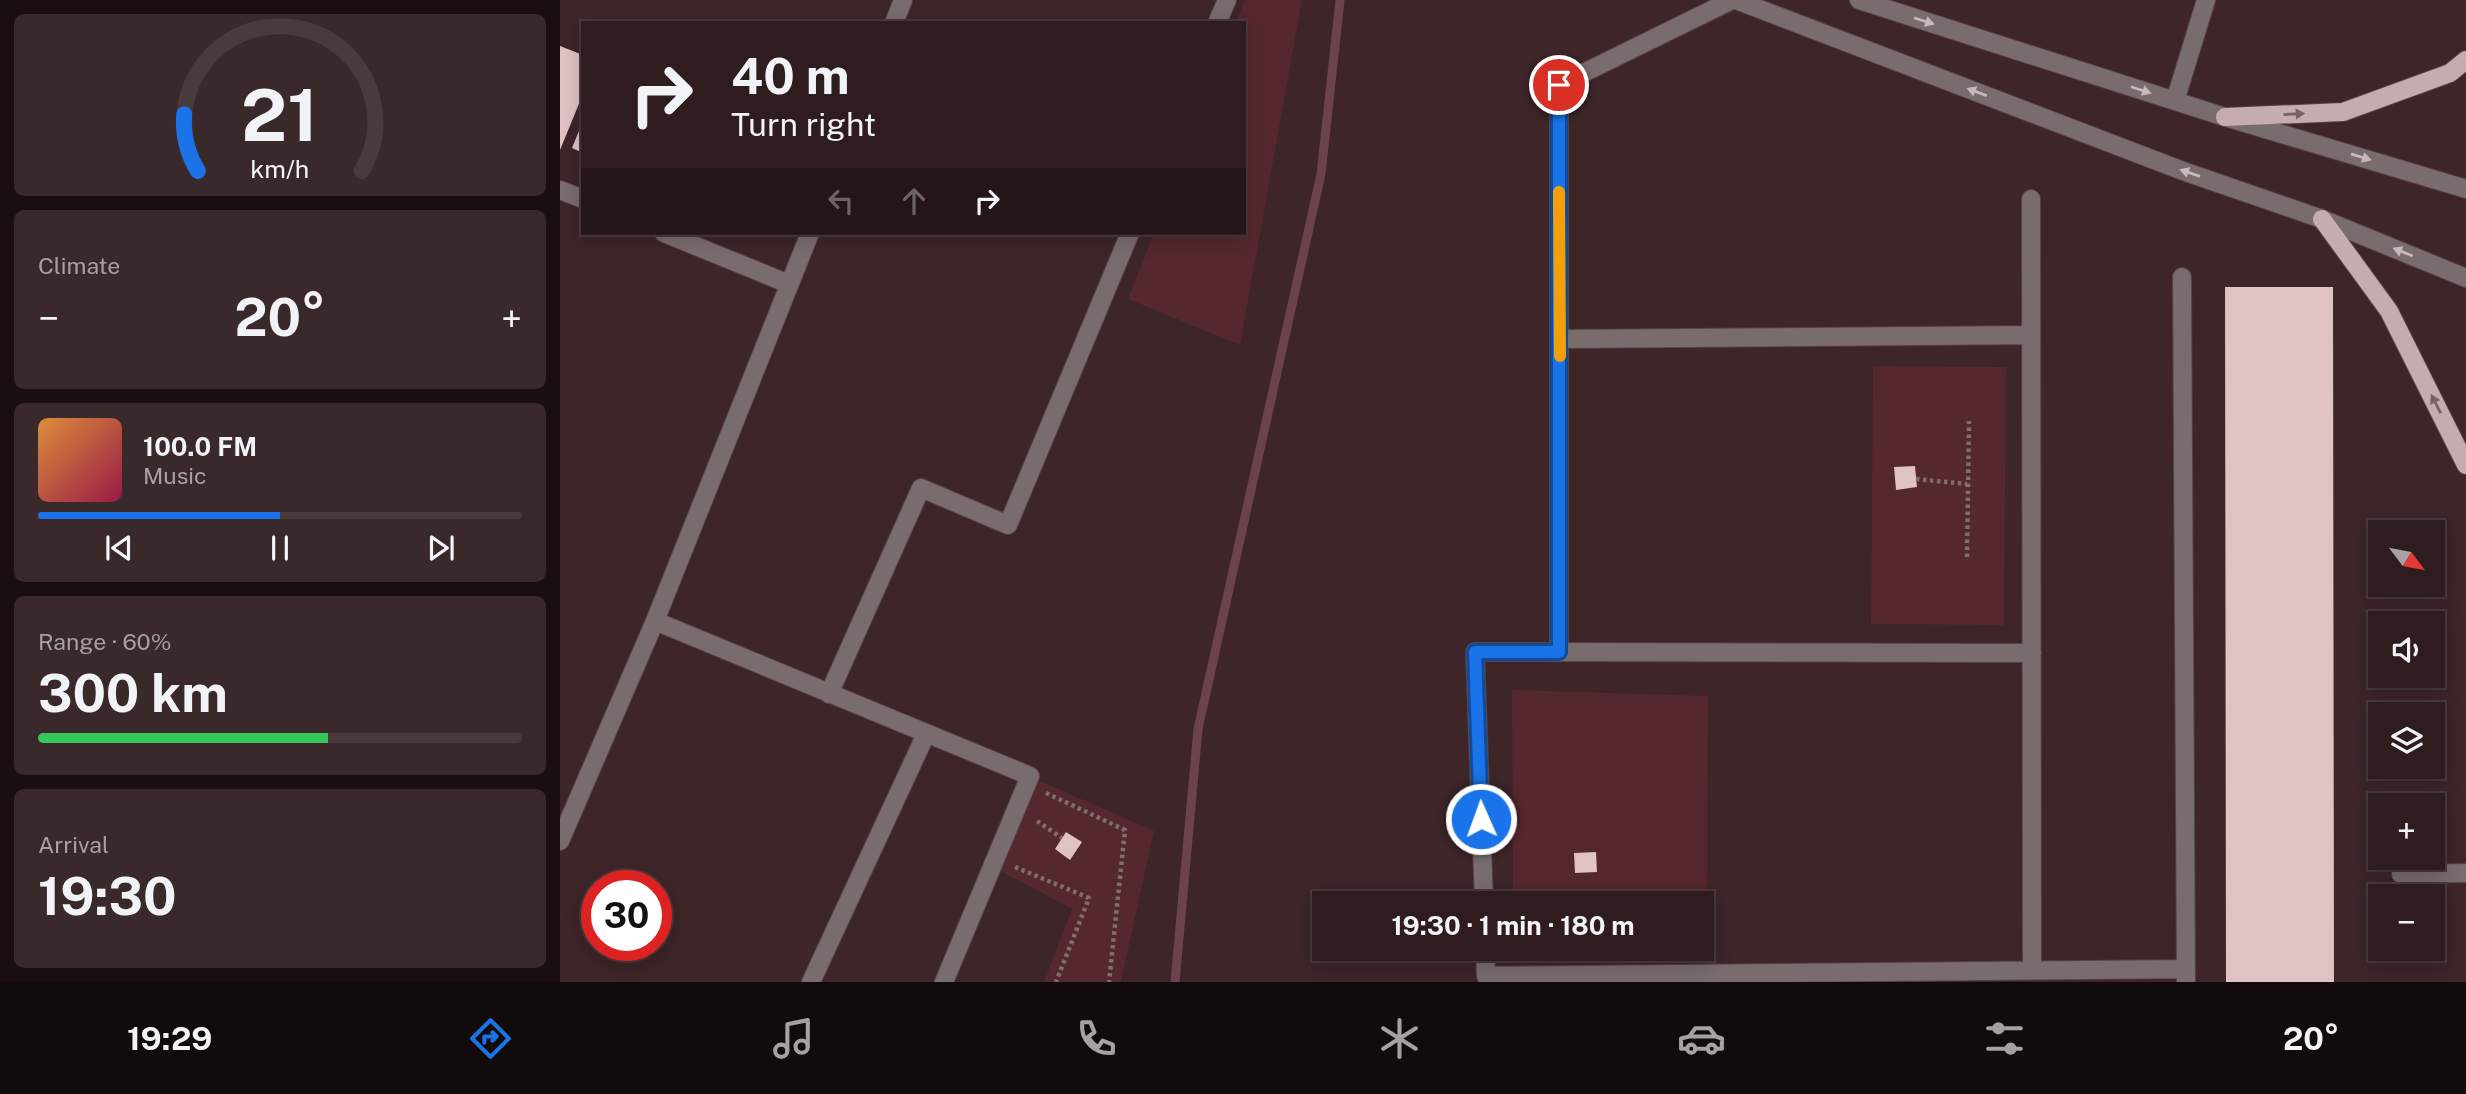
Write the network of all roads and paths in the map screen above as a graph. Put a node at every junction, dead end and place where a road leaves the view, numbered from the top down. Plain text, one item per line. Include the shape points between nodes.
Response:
1 (903, 0) edge
2 (1227, 0) edge
3 (1734, 0) edge
4 (1859, 0) edge
5 (2206, 0) edge
6 (895, 21) edge
7 (1218, 21) edge
8 (2466, 60) edge
9 (2175, 101) junction
10 (2225, 117) junction
11 (2466, 189) edge
12 (560, 190) edge
13 (581, 198) edge
14 (2032, 199) dead end
15 (2322, 219) junction
16 (669, 235) edge
17 (809, 235) edge
18 (1129, 235) edge
19 (2182, 277) dead end
20 (2466, 278) edge
21 (789, 284) junction
22 (2031, 335) junction
23 (1560, 339) junction
24 (1969, 421) dead end
25 (2466, 465) edge
26 (1916, 480) dead end
27 (1967, 484) junction
28 (1967, 557) dead end
29 (655, 621) junction
30 (1559, 652) junction
31 (2032, 653) junction
32 (829, 694) junction
33 (926, 734) junction
34 (1037, 789) dead end
35 (1027, 814) dead end
36 (1062, 838) dead end
37 (560, 841) edge
38 (1006, 863) dead end
39 (2466, 873) edge
40 (2401, 874) dead end
41 (1484, 891) edge
42 (1485, 961) edge
43 (2032, 969) junction
44 (2186, 976) edge
45 (1536, 978) edge
46 (811, 982) edge
47 (944, 982) edge
48 (1056, 982) edge
49 (1109, 982) edge

1 - 6 street
2 - 7 street
15 -> 3 street via 2183,171
3 - 23 street via 1559,85
4 -> 9 street
5 - 9 street
10 -> 8 main road via 2343,112 2450,73
9 - 10 street
10 -> 11 street
12 - 13 street
14 - 22 street
20 -> 15 street
25 -> 15 main road via 2389,311
16 - 21 street
17 - 21 street
18 - 32 street via 1008,525 921,488
19 - 44 street
21 - 29 street
22 - 23 street
22 - 31 street
23 - 30 street
24 - 27 path
26 - 27 path
27 - 28 path
29 - 32 street
29 - 37 street
30 - 31 street
30 - 41 street via 1475,652
31 - 43 street
32 - 33 street
33 - 46 street
33 - 47 street via 1030,776
34 - 49 path via 1125,830
35 - 36 path
38 - 48 path via 1089,898
39 - 40 street
42 - 45 street via 1486,976
43 - 44 street
43 - 45 street

